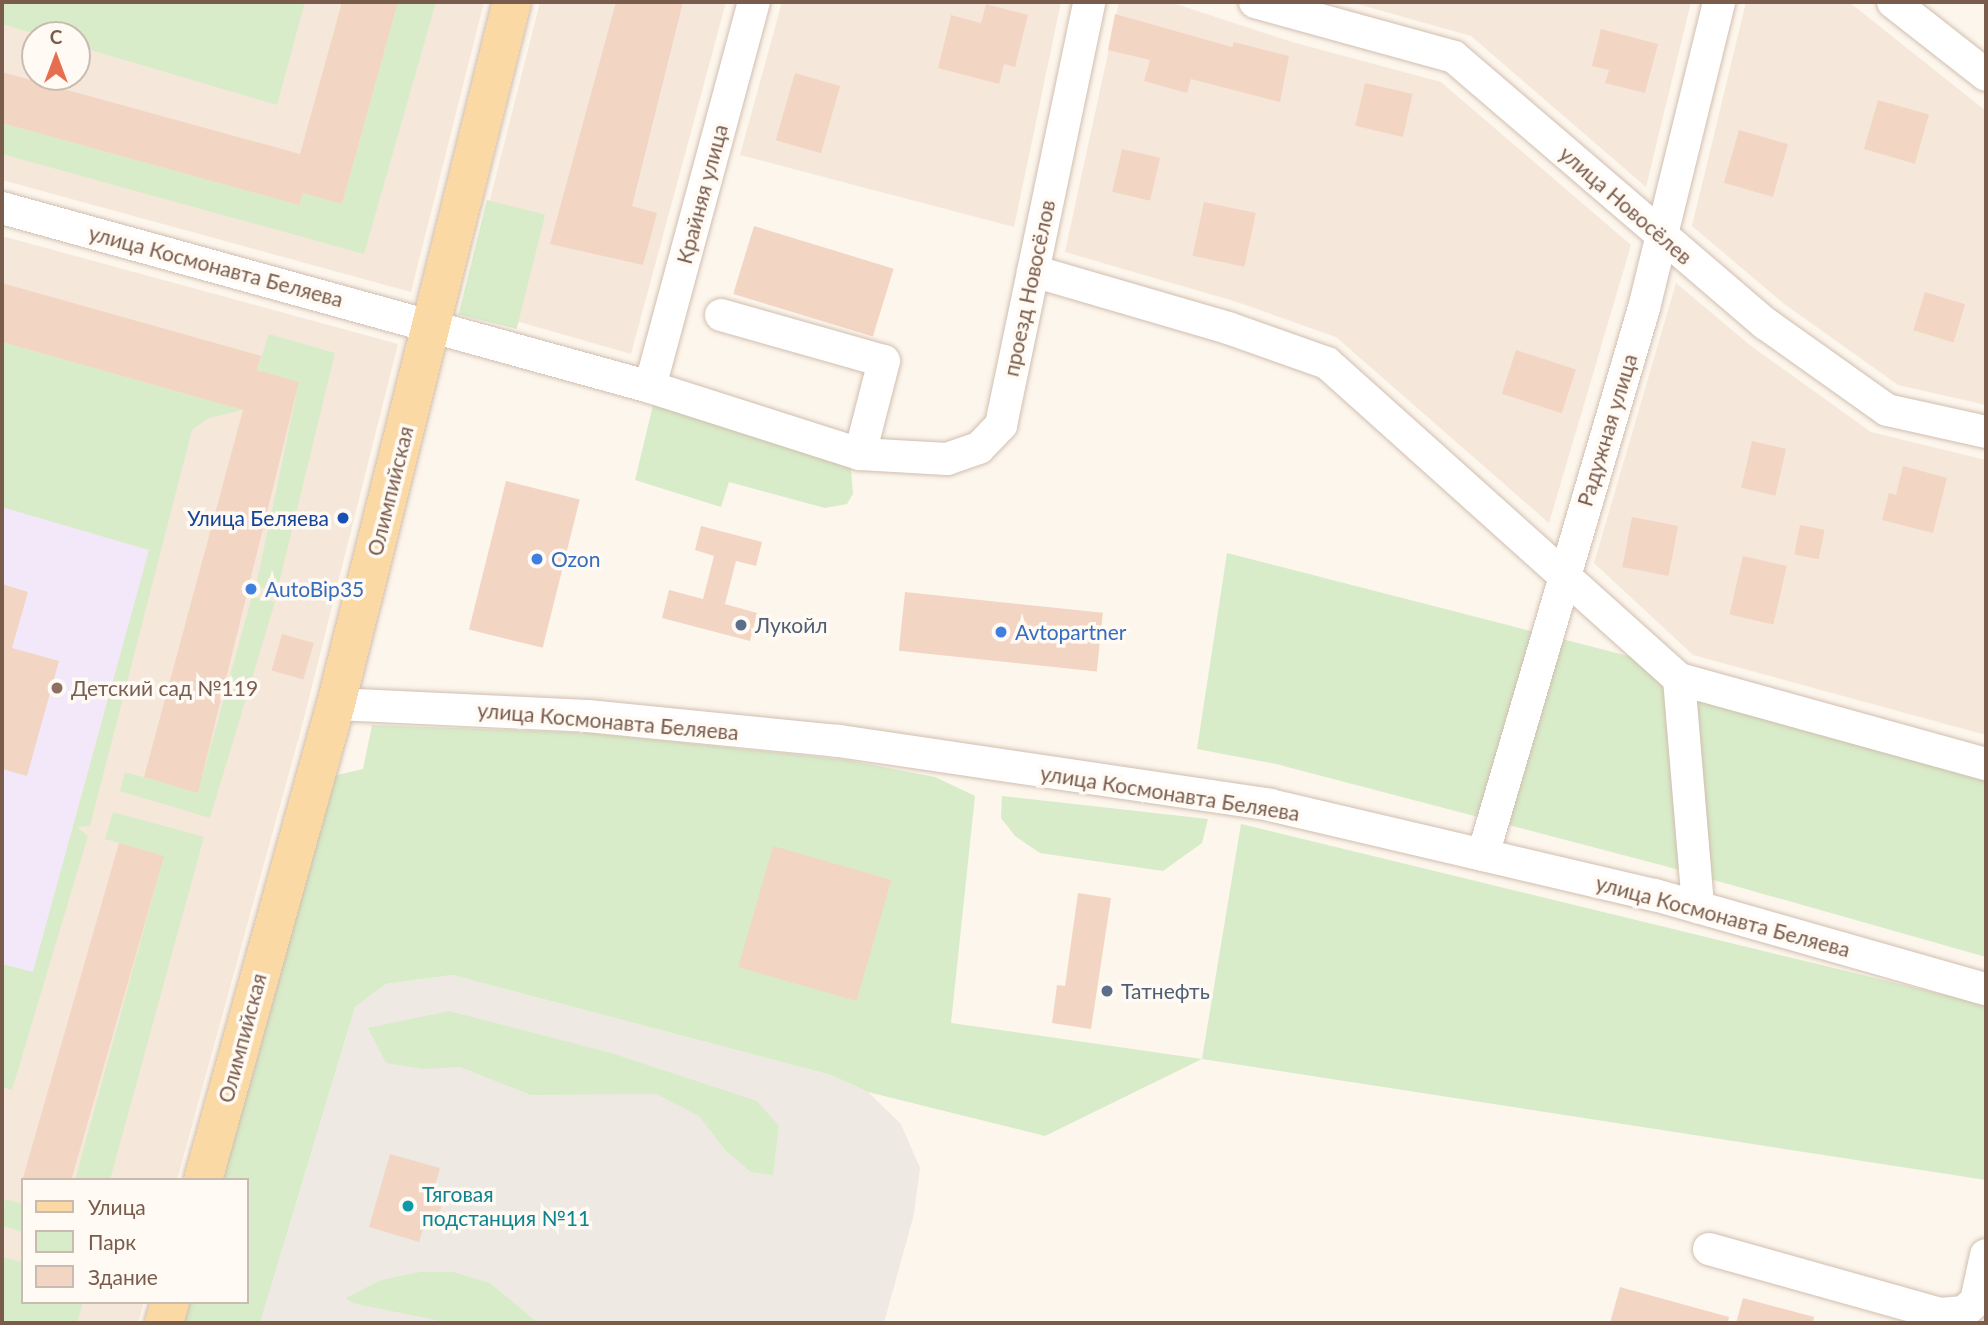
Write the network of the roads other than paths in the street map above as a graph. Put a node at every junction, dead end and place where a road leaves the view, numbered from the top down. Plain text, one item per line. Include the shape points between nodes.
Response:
1 (512, 2) edge
2 (754, 2) edge
3 (1089, 2) edge
4 (1255, 2) edge
5 (1719, 2) edge
6 (1893, 2) edge
7 (1986, 75) edge
8 (2, 208) edge
9 (1662, 236) junction
10 (1033, 271) junction
11 (721, 315) dead end
12 (431, 325) junction
13 (650, 387) junction
14 (1986, 432) edge
15 (860, 454) junction
16 (1563, 572) junction
17 (1679, 679) junction
18 (336, 704) junction
19 (1986, 764) edge
20 (1483, 855) junction
21 (1698, 908) junction
22 (1986, 989) edge
23 (204, 1178) edge
24 (1709, 1249) dead end
25 (1986, 1255) edge
26 (169, 1304) edge
27 (164, 1323) edge

1 - 12 main road, Олимпийская
2 - 13 street, Крайняя улица
3 - 10 street, проезд Новосёлов
4 - 9 street, улица Новосёлев via 1454,57
5 - 9 street, Радужная улица
6 - 7 street
8 - 12 street, улица Космонавта Беляева
9 - 14 street, улица Новосёлев via 1766,324 1887,410
9 - 16 street, Радужная улица
10 - 15 street, проезд Новосёлов via 1001,425 979,448 947,459
10 - 16 street via 1228,328 1327,363
11 - 15 street via 884,361
12 - 13 street, улица Космонавта Беляева
12 - 18 main road, Олимпийская
13 - 15 street, проезд Новосёлов
16 - 17 street
16 - 20 street, Радужная улица
17 - 19 street
17 - 21 street
18 - 20 street, улица Космонавта Беляева via 588,716 839,741 1270,806
18 - 23 main road, Олимпийская
20 - 21 street, улица Космонавта Беляева
21 - 22 street, улица Космонавта Беляева
24 - 25 street via 1940,1314 1964,1312 1976,1301
26 - 27 main road

